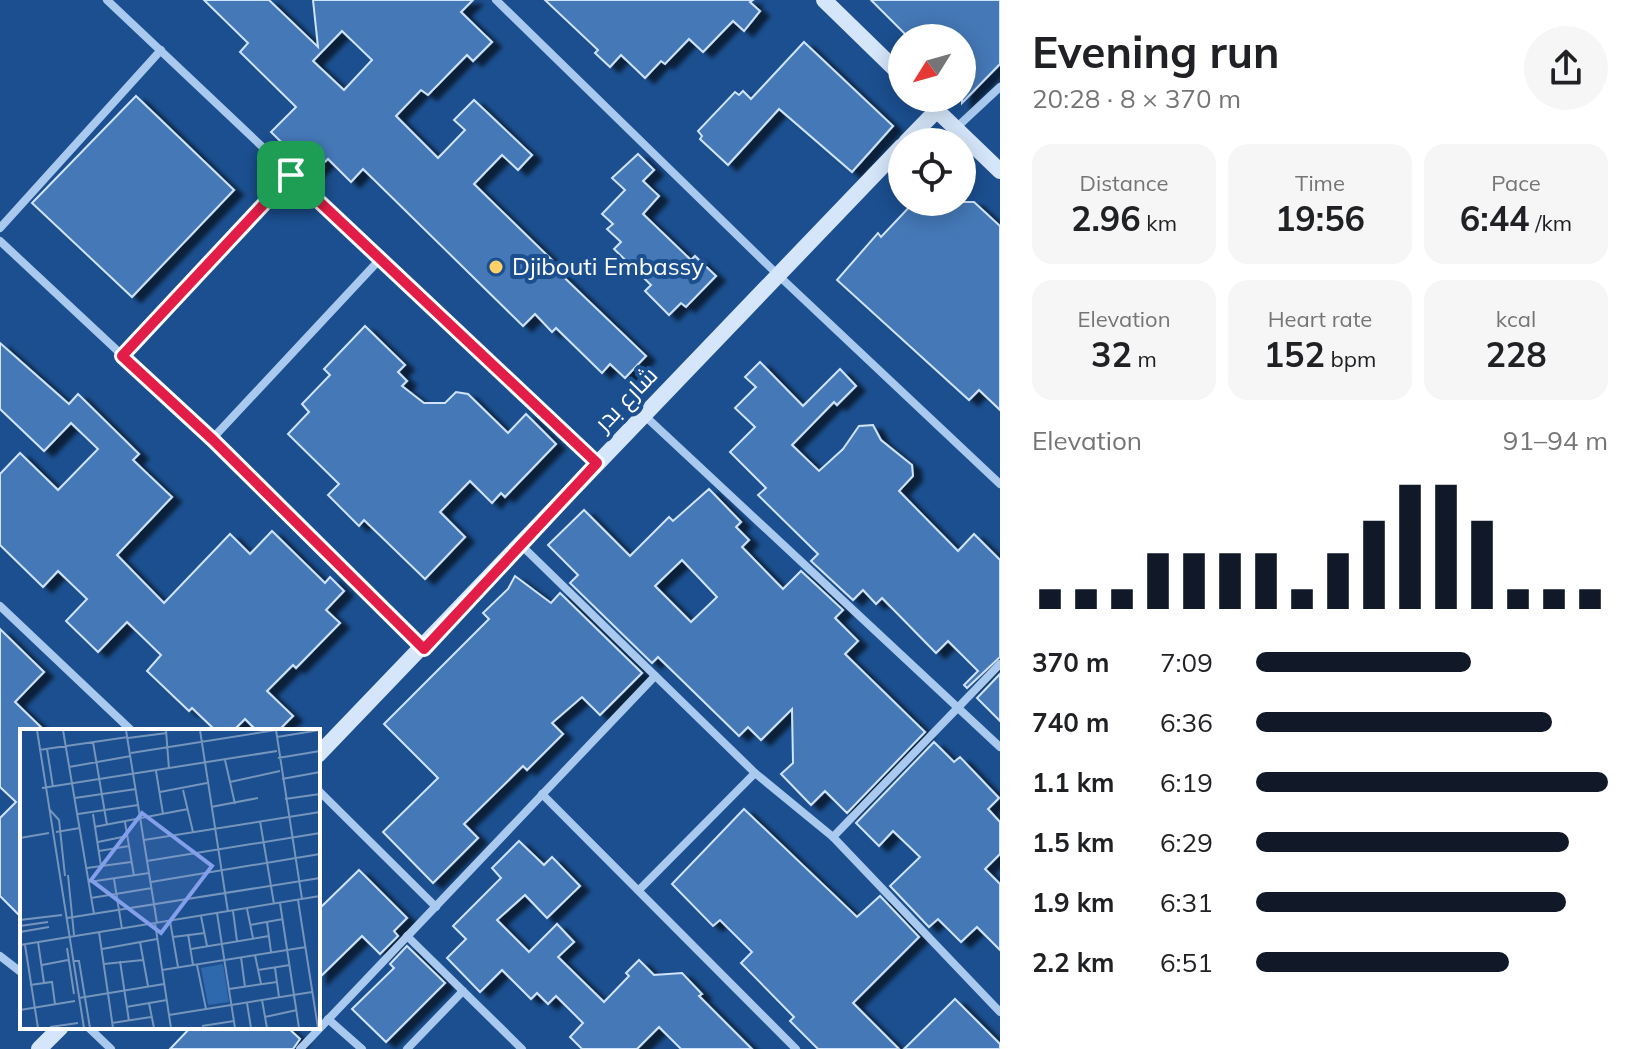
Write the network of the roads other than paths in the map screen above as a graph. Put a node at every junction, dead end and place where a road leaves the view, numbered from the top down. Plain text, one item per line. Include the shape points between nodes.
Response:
1 (107, 0) edge
2 (496, 0) edge
3 (824, 0) edge
4 (161, 50) junction
5 (888, 62) edge
6 (1000, 87) edge
7 (935, 112) edge
8 (939, 112) edge
9 (920, 128) edge
10 (955, 128) joint
11 (976, 148) edge
12 (888, 161) edge
13 (1000, 171) edge
14 (291, 175) junction
15 (0, 228) edge
16 (0, 241) edge
17 (382, 257) junction
18 (778, 275) junction
19 (122, 356) junction
20 (645, 416) junction
21 (212, 439) junction
22 (597, 463) junction
23 (1000, 484) edge
24 (521, 545) junction
25 (0, 606) edge
26 (424, 649) junction
27 (1000, 664) edge
28 (655, 676) junction
29 (961, 707) junction
30 (130, 729) edge
31 (1000, 747) edge
32 (320, 753) edge
33 (755, 773) junction
34 (320, 792) edge
35 (542, 794) junction
36 (833, 837) junction
37 (639, 890) junction
38 (436, 907) junction
39 (407, 936) junction
40 (0, 956) edge
41 (20, 971) edge
42 (463, 991) junction
43 (1000, 1012) edge
44 (328, 1019) junction
45 (320, 1028) edge
46 (59, 1029) edge
47 (90, 1029) edge
48 (319, 1029) edge
49 (39, 1049) edge
50 (111, 1049) edge
51 (300, 1049) edge
52 (362, 1049) edge
53 (407, 1049) edge
54 (522, 1049) edge
55 (796, 1049) edge

1 - 4 street
2 - 18 street
3 - 5 street
4 - 14 street
4 - 15 street
6 - 10 street
7 - 9 street
8 - 10 street
11 - 13 street
12 - 18 street, شارع بدر
14 - 17 street
14 - 19 street
16 - 19 street
17 - 21 street
17 - 22 street
18 - 20 street, شارع بدر
18 - 23 street
19 - 21 street
20 - 22 street, شارع بدر
20 - 29 street
21 - 26 street
22 - 24 street, شارع بدر
24 - 26 street, شارع بدر
24 - 28 street
25 - 30 street
26 - 32 street, شارع بدر
27 - 29 street
28 - 33 street
28 - 35 street
29 - 31 street
29 - 36 street
33 - 36 street
33 - 37 street
34 - 38 street
35 - 37 street
35 - 38 street
36 - 43 street
37 - 55 street
38 - 39 street
39 - 42 street
39 - 44 street
40 - 41 street
42 - 53 street
42 - 54 street
44 - 45 street
44 - 52 street
46 - 49 street
47 - 50 street
48 - 51 street

